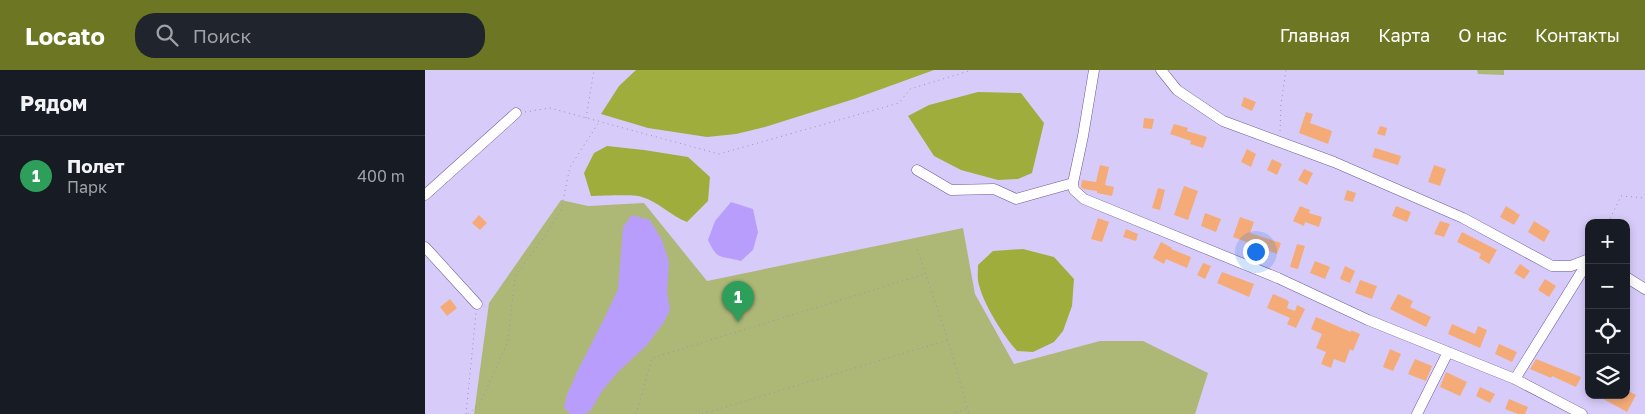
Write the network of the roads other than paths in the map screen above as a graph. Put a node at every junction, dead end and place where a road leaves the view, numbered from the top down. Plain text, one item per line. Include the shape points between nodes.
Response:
1 (1094, 70) edge
2 (1161, 70) edge
3 (516, 113) road end
4 (917, 170) dead end
5 (1073, 183) junction
6 (425, 196) edge
7 (425, 247) edge
8 (1585, 261) edge
9 (1587, 264) edge
10 (1630, 280) edge
11 (1645, 289) edge
12 (477, 304) road end
13 (1448, 352) junction
14 (1515, 379) junction
15 (1417, 414) edge
16 (1582, 414) edge

1 - 5 street
2 - 8 street via 1177,90 1223,121 1334,162 1463,218 1552,266 1571,266
3 - 6 street
4 - 5 street via 951,190 994,189 1016,199
5 - 13 street via 1074,190 1084,199
7 - 12 street
9 - 14 street
10 - 11 street
13 - 14 street
13 - 15 street
14 - 16 street

